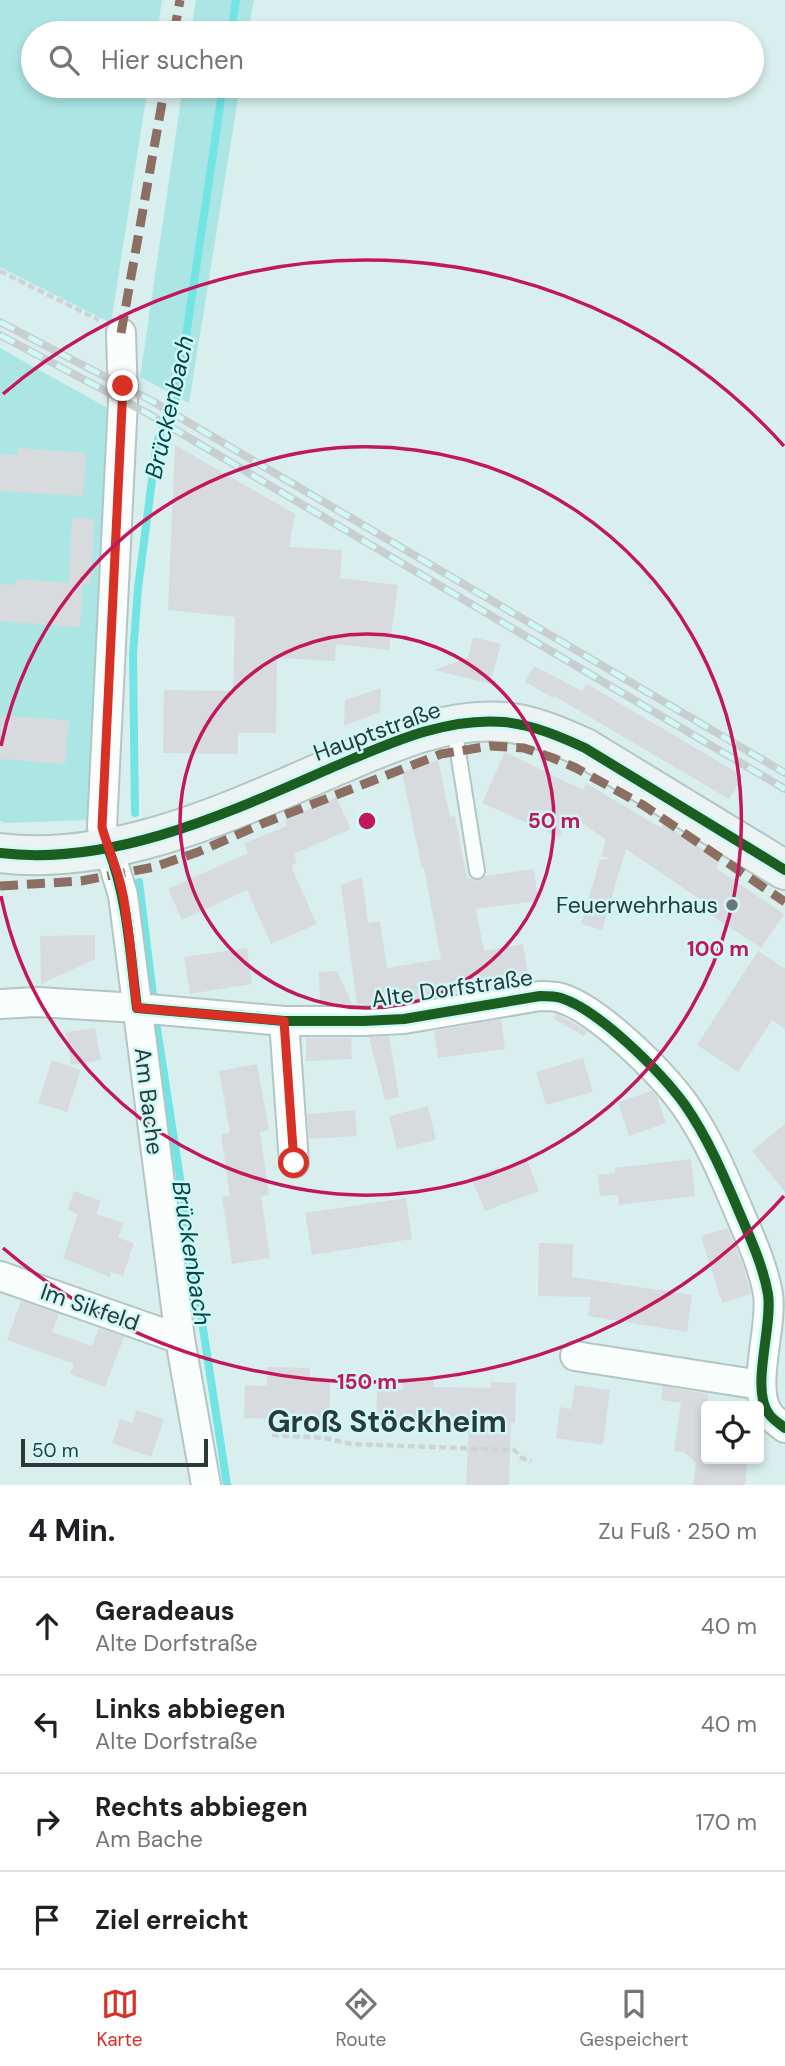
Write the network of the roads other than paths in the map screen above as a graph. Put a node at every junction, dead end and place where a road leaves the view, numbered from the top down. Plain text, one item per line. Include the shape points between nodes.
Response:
1 (121, 333) road end
2 (453, 724) junction
3 (108, 848) junction
4 (0, 853) edge
5 (785, 870) edge
6 (477, 871) dead end
7 (0, 1004) edge
8 (137, 1008) junction
9 (284, 1021) junction
10 (294, 1163) dead end
11 (0, 1276) edge
12 (180, 1339) junction
13 (575, 1356) dead end
14 (761, 1385) junction
15 (785, 1428) edge
16 (206, 1485) edge

1 - 3 street, Am Bache via 123,401 102,827
2 - 3 street, Hauptstraße via 385,745 214,817
2 - 5 street, Hauptstraße via 504,722 556,734 617,766
2 - 6 lane
3 - 4 street, Hauptstraße
3 - 8 street, Am Bache via 123,895
7 - 8 street
8 - 9 street, Alte Dorfstraße
8 - 12 street, Am Bache
9 - 10 street
9 - 14 street, Alte Dorfstraße via 404,1019 540,996 559,997 597,1017 641,1056 684,1104 715,1155 759,1259 768,1296
11 - 12 street, Im Sikfeld
12 - 16 street, Am Bache
13 - 14 street
14 - 15 street via 769,1415

